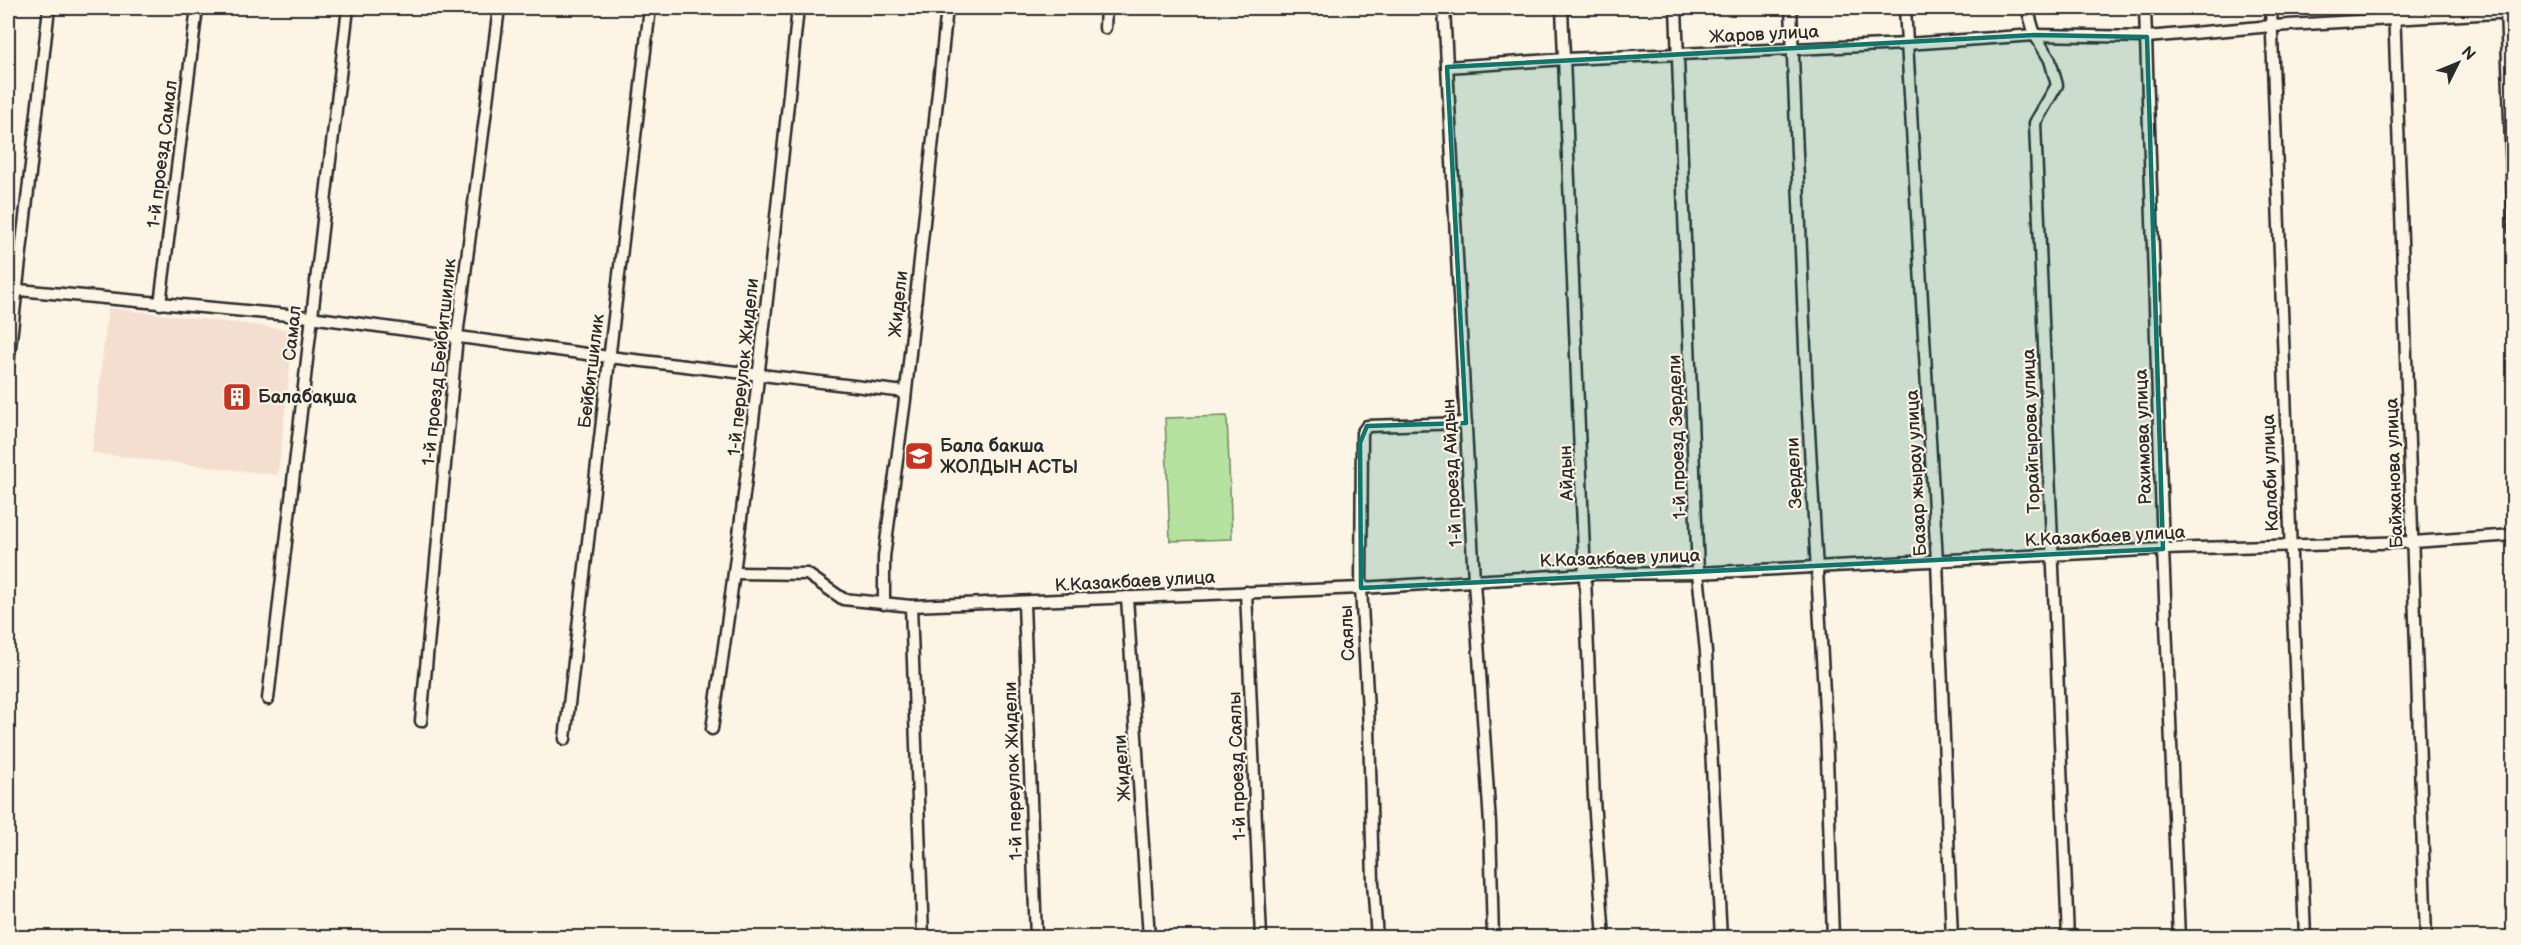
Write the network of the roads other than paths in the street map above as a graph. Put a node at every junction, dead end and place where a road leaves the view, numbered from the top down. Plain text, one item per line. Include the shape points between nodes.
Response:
1 (49, 8) edge
2 (197, 8) edge
3 (348, 8) edge
4 (499, 8) edge
5 (650, 8) edge
6 (798, 8) edge
7 (947, 8) edge
8 (1106, 8) edge
9 (1444, 8) edge
10 (1562, 8) edge
11 (1676, 8) edge
12 (1791, 8) edge
13 (1905, 8) edge
14 (2027, 8) edge
15 (2145, 8) edge
16 (2271, 8) edge
17 (2509, 10) edge
18 (2394, 13) edge
19 (2272, 26) junction
20 (1105, 28) dead end
21 (2035, 35) junction
22 (2147, 37) junction
23 (1906, 44) junction
24 (1793, 48) junction
25 (1678, 55) junction
26 (1566, 59) junction
27 (1448, 67) junction
28 (2514, 230) edge
29 (12, 289) edge
30 (160, 304) junction
31 (310, 317) junction
32 (457, 336) junction
33 (609, 357) junction
34 (8, 365) edge
35 (759, 375) junction
36 (905, 392) junction
37 (1466, 423) junction
38 (2514, 535) edge
39 (2413, 542) junction
40 (2289, 545) junction
41 (2163, 549) junction
42 (2052, 556) junction
43 (1938, 561) junction
44 (1815, 567) junction
45 (736, 573) junction
46 (1698, 573) junction
47 (1586, 574) junction
48 (1474, 581) junction
49 (1361, 588) junction
50 (1246, 592) junction
51 (1127, 597) junction
52 (1024, 603) junction
53 (884, 604) junction
54 (911, 606) junction
55 (268, 699) dead end
56 (421, 721) dead end
57 (712, 729) dead end
58 (565, 739) dead end
59 (923, 938) edge
60 (1036, 938) edge
61 (1149, 938) edge
62 (1261, 938) edge
63 (1377, 938) edge
64 (1493, 938) edge
65 (1604, 938) edge
66 (1721, 938) edge
67 (1833, 938) edge
68 (1952, 938) edge
69 (2068, 938) edge
70 (2179, 938) edge
71 (2306, 938) edge
72 (2426, 938) edge

1 - 29 street
2 - 30 street, 1-й проезд Самал
3 - 31 street, Самал
4 - 32 street, 1-й проезд Бейбитшилик
5 - 33 street, Бейбитшилик
6 - 35 street, 1-й переулок Жидели
7 - 36 street, Жидели
8 - 20 street
9 - 27 street, 1-й проезд Айдын
10 - 26 street, Айдын
11 - 25 street, 1-й проезд Зердели
12 - 24 street, Зердели
13 - 23 street, Базар жырау улица
14 - 21 street, Торайгырова улица
15 - 22 street, Рахимова улица
16 - 19 street, Калаби улица
17 - 18 street, Жаров улица
17 - 28 street
18 - 19 street, Жаров улица
18 - 39 street, Байжанова улица
19 - 22 street, Жаров улица
19 - 40 street, Калаби улица
21 - 22 street, Жаров улица
21 - 23 street, Жаров улица
21 - 42 street, Торайгырова улица via 2050,60 2057,85 2035,123
22 - 41 street, Рахимова улица
23 - 24 street, Жаров улица
23 - 43 street, Базар жырау улица
24 - 25 street, Жаров улица
24 - 44 street, Зердели
25 - 26 street, Жаров улица
25 - 46 street, 1-й проезд Зердели
26 - 27 street, Жаров улица
26 - 47 street, Айдын
27 - 37 street, 1-й проезд Айдын
29 - 30 street
29 - 34 street
30 - 31 street
31 - 32 street
31 - 55 street, Самал
32 - 33 street
32 - 56 street, 1-й проезд Бейбитшилик
33 - 35 street
33 - 58 street, Бейбитшилик
35 - 36 street
35 - 45 street, 1-й переулок Жидели
36 - 53 street, Жидели via 884,557
37 - 48 street, 1-й проезд Айдын
37 - 49 street, Саялы via 1367,426 1362,433
38 - 39 street, К.Казакбаев улица
39 - 40 street, К.Казакбаев улица
39 - 72 street, Байжанова улица
40 - 41 street, К.Казакбаев улица
40 - 71 street, Калаби улица
41 - 42 street, К.Казакбаев улица
41 - 70 street, Рахимова улица
42 - 43 street, К.Казакбаев улица
42 - 69 street, Торайгырова улица
43 - 44 street, К.Казакбаев улица
43 - 68 street, Базар жырау улица
44 - 46 street, К.Казакбаев улица
44 - 67 street, Зердели via 1826,727
45 - 53 street, К.Казакбаев улица via 807,574 843,599
45 - 57 street, 1-й переулок Жидели
46 - 47 street, К.Казакбаев улица
46 - 66 street, 1-й проезд Зердели via 1707,663
47 - 48 street, К.Казакбаев улица
47 - 65 street, Айдын via 1594,800
48 - 49 street, К.Казакбаев улица
48 - 64 street, 1-й проезд Айдын via 1490,824
49 - 50 street, К.Казакбаев улица
49 - 63 street, Саялы
50 - 51 street, К.Казакбаев улица
50 - 62 street, 1-й проезд Саялы
51 - 52 street, К.Казакбаев улица
51 - 61 street, Жидели
52 - 54 street, К.Казакбаев улица
52 - 60 street, 1-й переулок Жидели
53 - 54 street, К.Казакбаев улица
54 - 59 street

